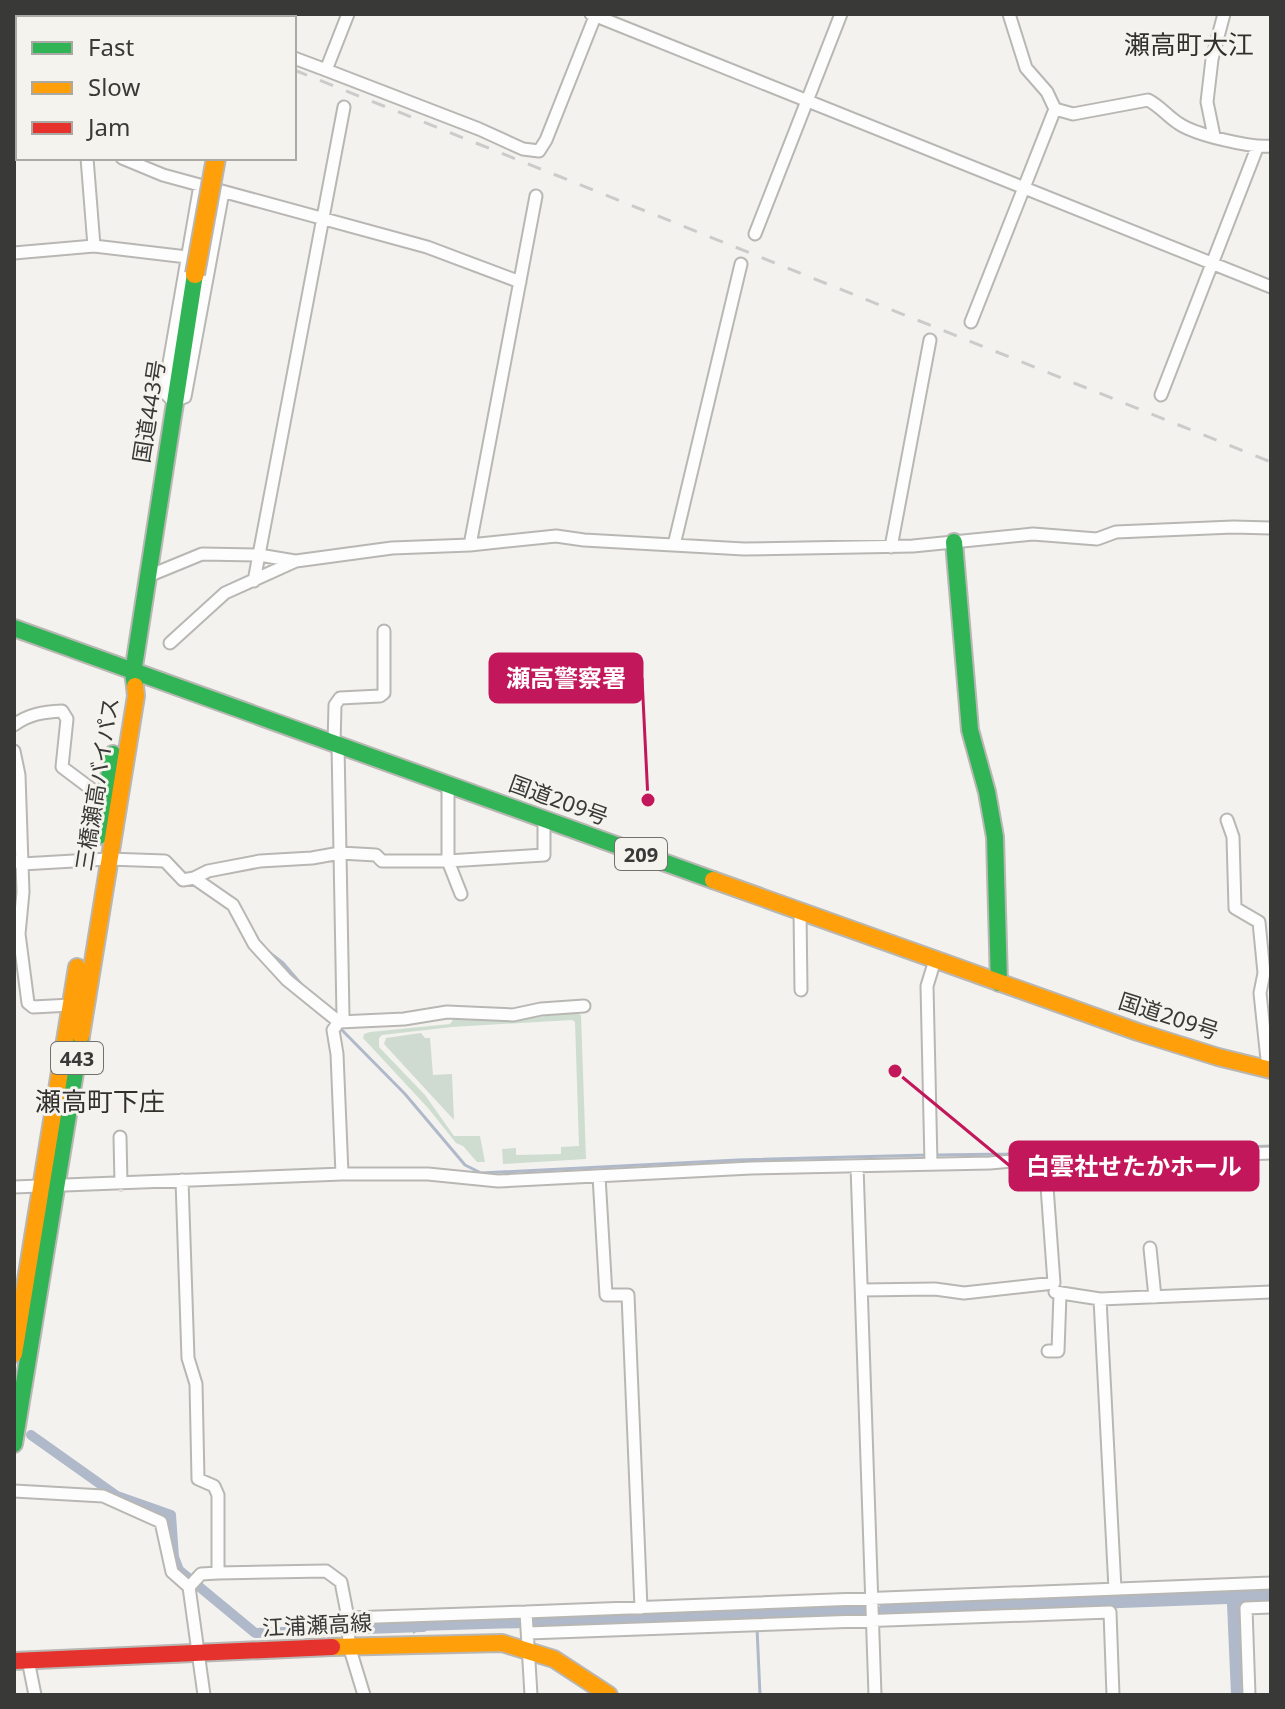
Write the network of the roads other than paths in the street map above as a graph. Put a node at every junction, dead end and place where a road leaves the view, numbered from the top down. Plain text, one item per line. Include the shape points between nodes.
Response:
1 (348, 14) edge
2 (841, 14) edge
3 (1009, 14) edge
4 (1224, 14) edge
5 (594, 15) edge
6 (296, 59) edge
7 (326, 70) junction
8 (807, 100) junction
9 (344, 107) dead end
10 (1055, 109) junction
11 (1214, 136) junction
12 (1271, 146) edge
13 (1257, 148) junction
14 (87, 160) edge
15 (127, 160) edge
16 (216, 160) edge
17 (200, 185) junction
18 (1026, 188) junction
19 (223, 192) junction
20 (536, 196) dead end
21 (321, 220) junction
22 (755, 234) dead end
23 (94, 246) junction
24 (14, 253) edge
25 (187, 257) junction
26 (1212, 263) junction
27 (741, 264) dead end
28 (520, 282) junction
29 (1271, 287) edge
30 (971, 322) dead end
31 (930, 340) dead end
32 (1161, 395) dead end
33 (173, 401) junction
34 (1271, 528) edge
35 (954, 542) junction
36 (470, 545) junction
37 (674, 545) junction
38 (891, 547) junction
39 (259, 555) junction
40 (296, 561) junction
41 (146, 577) junction
42 (254, 581) junction
43 (14, 628) edge
44 (384, 631) dead end
45 (170, 643) dead end
46 (133, 673) junction
47 (14, 725) edge
48 (336, 745) junction
49 (14, 751) edge
50 (448, 785) junction
51 (105, 794) junction
52 (544, 819) junction
53 (1227, 820) dead end
54 (340, 853) junction
55 (102, 860) junction
56 (448, 861) junction
57 (18, 862) edge
58 (194, 878) junction
59 (461, 894) dead end
60 (800, 911) junction
61 (935, 960) junction
62 (999, 983) junction
63 (801, 990) dead end
64 (71, 1005) junction
65 (584, 1006) dead end
66 (336, 1026) junction
67 (1270, 1069) edge
68 (120, 1137) dead end
69 (1271, 1153) edge
70 (1045, 1159) junction
71 (931, 1163) junction
72 (857, 1166) junction
73 (342, 1174) junction
74 (599, 1176) junction
75 (182, 1180) junction
76 (121, 1184) junction
77 (14, 1187) edge
78 (49, 1187) junction
79 (1150, 1248) dead end
80 (1057, 1289) junction
81 (862, 1290) junction
82 (1271, 1292) edge
83 (1155, 1297) junction
84 (1100, 1299) junction
85 (1048, 1351) dead end
86 (14, 1354) edge
87 (14, 1444) edge
88 (14, 1491) edge
89 (218, 1573) junction
90 (192, 1583) junction
91 (1271, 1583) edge
92 (1115, 1589) junction
93 (871, 1602) junction
94 (1271, 1607) edge
95 (641, 1608) junction
96 (526, 1614) junction
97 (348, 1618) junction
98 (872, 1619) junction
99 (528, 1638) junction
100 (349, 1646) junction
101 (198, 1654) junction
102 (21, 1661) edge
103 (35, 1695) edge
104 (204, 1695) edge
105 (364, 1695) edge
106 (531, 1695) edge
107 (609, 1695) edge
108 (875, 1695) edge
109 (1113, 1695) edge
110 (1249, 1695) edge

1 - 7 street
2 - 8 street
3 - 10 street via 1026,68
4 - 11 street via 1207,102
5 - 7 street via 539,151
5 - 8 street
6 - 7 street
8 - 18 street
8 - 22 street
9 - 21 street
10 - 11 street via 1073,114 1148,100 1191,131
10 - 18 street
11 - 13 street
12 - 13 street
13 - 26 street
14 - 23 street
15 - 17 street
16 - 33 main road, 国道443号 / 443, bridge
17 - 19 street
17 - 25 street
18 - 26 street
18 - 30 street
19 - 21 street
19 - 33 street via 185,397
20 - 28 street
21 - 28 street via 427,247
21 - 39 street
23 - 24 street
23 - 25 street
25 - 33 street via 164,392
26 - 29 street
26 - 32 street
27 - 37 street
28 - 36 street
31 - 38 street
33 - 41 main road, 国道443号 / 443
34 - 35 street via 1116,532 1097,539 1033,534
35 - 38 street
35 - 62 main road via 970,730 995,837
36 - 37 street via 556,536
36 - 40 street via 392,548
37 - 38 street
39 - 40 street
39 - 41 street via 202,554
39 - 42 street
40 - 42 street
41 - 46 main road, 国道443号 / 443
42 - 45 street via 225,593
43 - 46 main road, 国道209号 / 209
44 - 48 street via 384,693 340,698 335,705
46 - 48 main road, 国道209号 / 209
46 - 51 main road, 三橋瀬高バイパス / 443
46 - 55 main road, 三橋瀬高バイパス / 443 via 136,696
47 - 51 street via 41,712 62,711 67,719 62,767
48 - 50 main road, 国道209号 / 209
48 - 54 street
49 - 57 street via 19,775
50 - 52 main road, 国道209号 / 209
50 - 56 street
51 - 55 main road, 三橋瀬高バイパス / 443
52 - 56 street via 544,855
52 - 60 main road, 国道209号 / 209
53 - 67 street via 1233,837 1235,908 1259,922 1264,973 1260,993
54 - 56 street via 376,855 382,861
54 - 58 street via 260,861
54 - 66 street via 343,1016
55 - 57 street
55 - 58 street via 165,861 183,880
55 - 64 main road, 三橋瀬高バイパス / 443
55 - 78 main road, 三橋瀬高バイパス / 443
56 - 59 street
57 - 64 street via 23,892 19,934 28,1003
58 - 66 street via 233,905 254,944
60 - 61 main road, 国道209号 / 209
60 - 63 street
61 - 62 main road, 国道209号 / 209
61 - 71 street via 927,986
62 - 67 main road, 国道209号 / 209 via 1138,1032
64 - 78 main road, 三橋瀬高バイパス / 443
65 - 66 street via 513,1015 447,1012
66 - 73 street
68 - 76 street
69 - 70 street
70 - 71 street
70 - 80 street
71 - 72 street
72 - 74 street
72 - 81 street
73 - 74 street via 498,1181
73 - 75 street
74 - 95 street via 606,1295 628,1295
75 - 76 street
75 - 89 street via 198,1479 214,1486 218,1495
76 - 78 street
77 - 78 street
78 - 86 main road, 三橋瀬高バイパス / 443
78 - 87 main road, 三橋瀬高バイパス / 443
79 - 83 street
80 - 81 street
80 - 84 street
80 - 85 street via 1058,1351
81 - 93 street
82 - 83 street
83 - 84 street
84 - 92 street
88 - 90 street via 103,1496 161,1522 172,1572
89 - 90 street via 201,1574
89 - 97 street via 326,1571 341,1582
90 - 101 street
91 - 92 street
92 - 93 street
93 - 95 street
93 - 98 street
94 - 110 street via 1246,1608
95 - 96 street
96 - 97 street
96 - 99 street
97 - 100 street
98 - 99 street
98 - 108 street
98 - 109 street via 1110,1612
99 - 100 main road, 江浦瀬高線
99 - 106 street
99 - 107 main road, 江浦瀬高線
100 - 101 main road, 江浦瀬高線
100 - 105 street
101 - 102 main road, 江浦瀬高線
101 - 104 street
102 - 103 street

